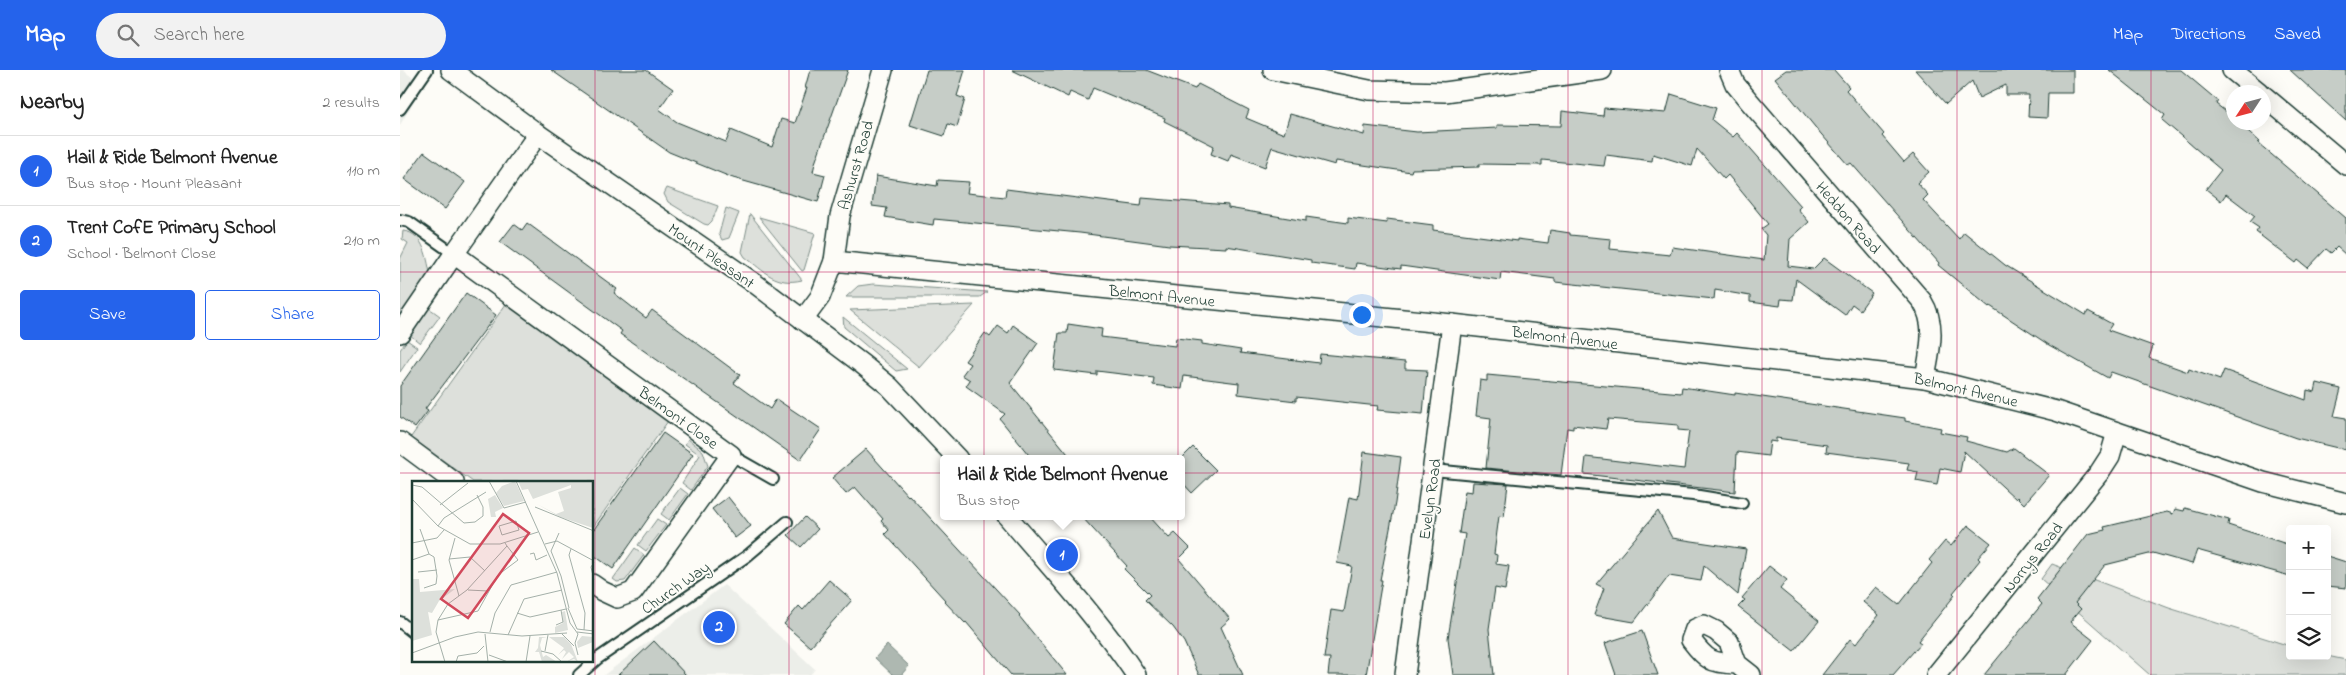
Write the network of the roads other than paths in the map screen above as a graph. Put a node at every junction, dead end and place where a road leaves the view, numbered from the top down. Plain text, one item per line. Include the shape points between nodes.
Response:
1 (427, 70) edge
2 (451, 70) edge
3 (883, 70) edge
4 (1273, 70) edge
5 (1602, 70) edge
6 (1729, 70) edge
7 (2232, 70) edge
8 (2250, 85) edge
9 (2271, 102) edge
10 (400, 110) edge
11 (538, 134) junction
12 (2346, 165) edge
13 (400, 220) edge
14 (454, 254) junction
15 (834, 261) junction
16 (803, 320) junction
17 (1452, 324) junction
18 (400, 332) edge
19 (1925, 378) junction
20 (2117, 432) junction
21 (400, 442) edge
22 (731, 455) junction
23 (954, 455) edge
24 (1433, 470) junction
25 (773, 479) dead end
26 (453, 481) edge
27 (1742, 503) dead end
28 (2346, 503) edge
29 (1010, 520) edge
30 (787, 522) dead end
31 (594, 585) edge
32 (400, 622) edge
33 (412, 631) edge
34 (594, 662) edge
35 (594, 662) edge
36 (579, 675) edge
37 (1136, 675) edge
38 (1405, 675) edge
39 (1936, 675) edge

1 - 10 lane
2 - 11 street, Mount Pleasant
3 - 15 street, Ashurst Road via 840,216
4 - 5 street via 1369,90 1445,92
6 - 19 street, Heddon Road via 1735,84 1749,101 1922,301 1932,326
7 - 8 street
9 - 12 street
11 - 14 street
11 - 16 street, Mount Pleasant
13 - 14 lane via 409,222
14 - 18 street
14 - 22 street, Belmont Close
15 - 16 street via 820,297
15 - 17 street, Belmont Avenue
16 - 23 street, Mount Pleasant via 889,386
17 - 19 street, Belmont Avenue
17 - 24 street, Evelyn Road
19 - 20 street, Belmont Avenue via 2056,411
20 - 28 street, Belmont Avenue via 2263,482
20 - 39 street, Norrys Road via 2110,456 2099,473
21 - 26 street
22 - 25 lane
22 - 31 street, Belmont Close via 633,592 617,598
24 - 27 lane via 1693,495
24 - 38 street, Evelyn Road
29 - 37 street via 1077,598
30 - 34 lane, Church Way via 747,556
32 - 33 lane
35 - 36 lane, Church Way

